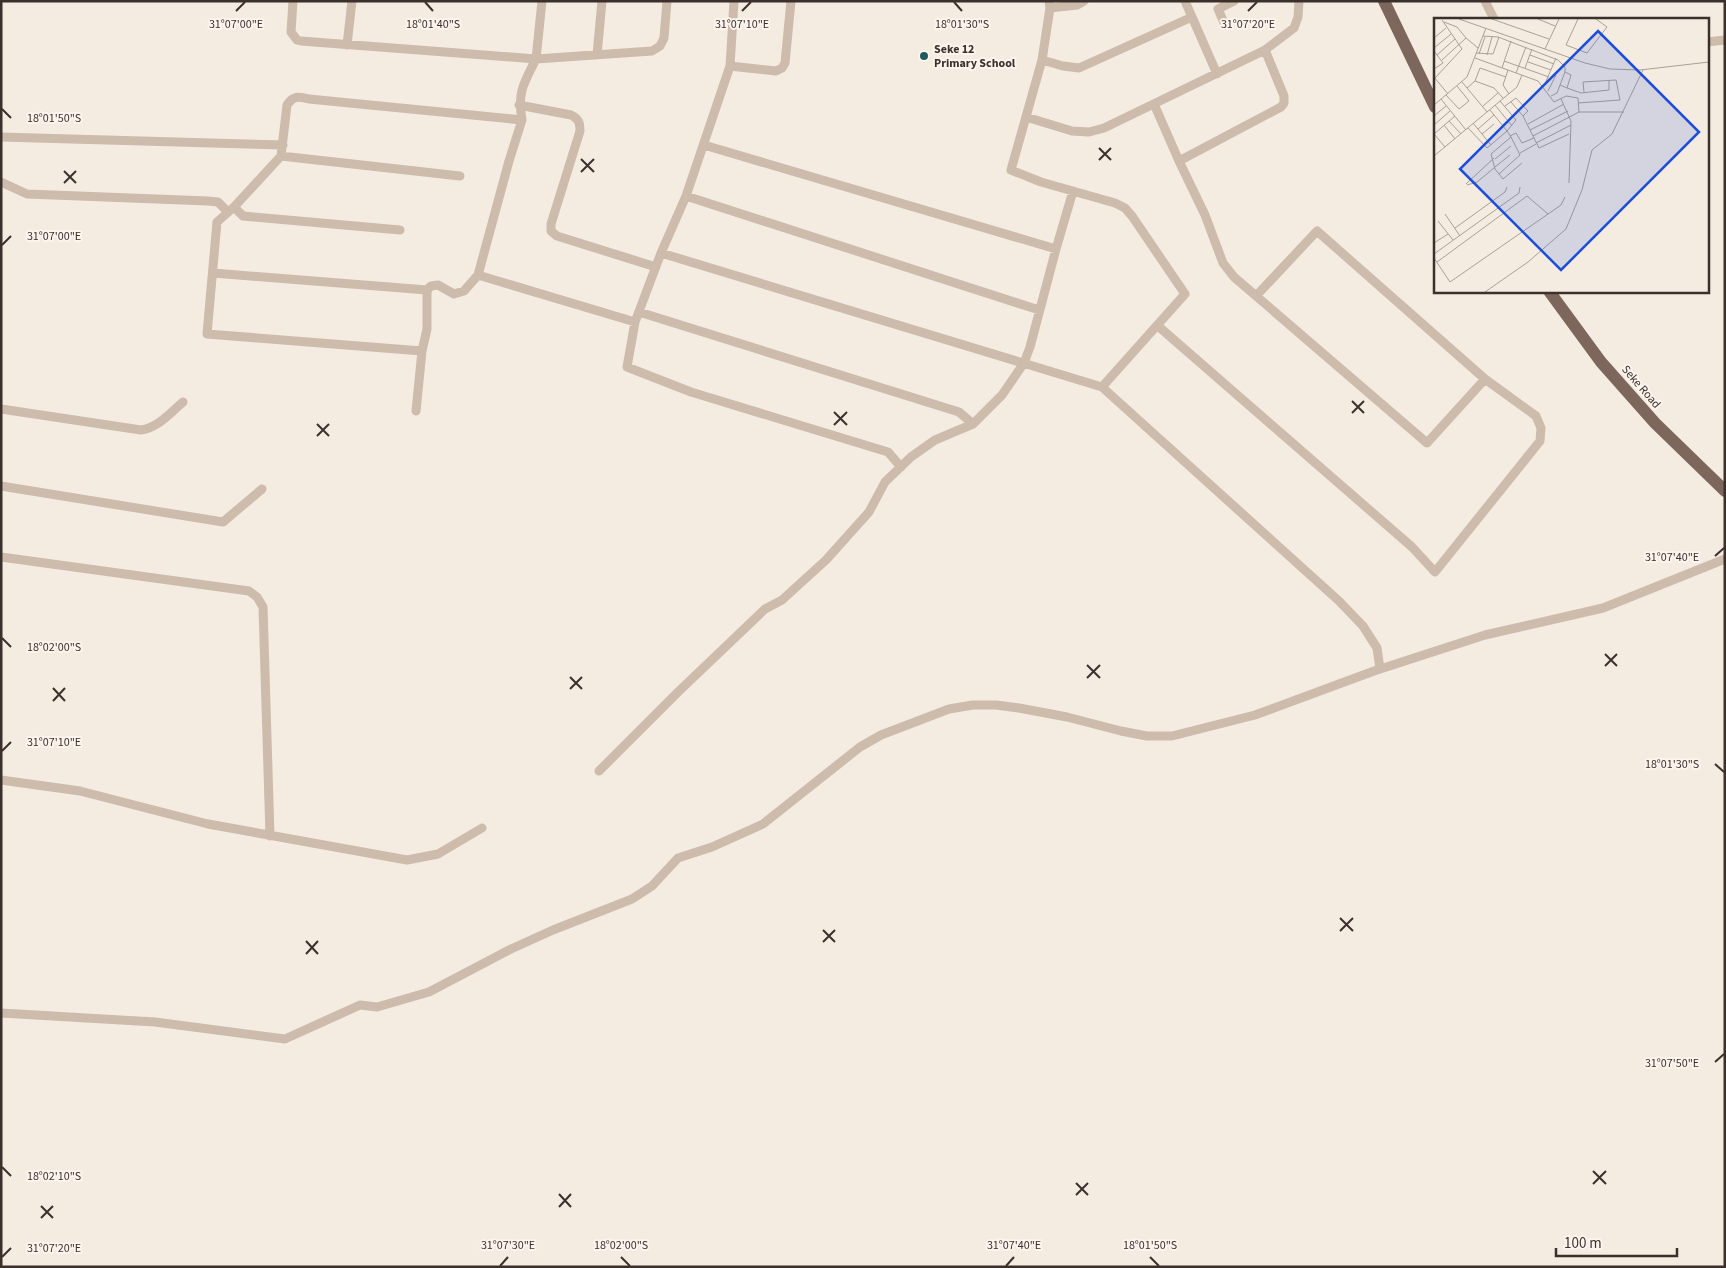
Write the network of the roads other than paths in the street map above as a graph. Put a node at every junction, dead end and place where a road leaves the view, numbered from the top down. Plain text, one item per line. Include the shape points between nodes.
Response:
1 (293, 1) edge
2 (352, 1) edge
3 (542, 1) edge
4 (602, 1) edge
5 (667, 1) edge
6 (734, 1) edge
7 (791, 1) edge
8 (1084, 1) edge
9 (1185, 1) edge
10 (1234, 1) edge
11 (1298, 1) edge
12 (1384, 1) edge
13 (1485, 1) edge
14 (1050, 5) edge
15 (1192, 17) junction
16 (1494, 18) edge
17 (1225, 25) dead end
18 (1725, 40) edge
19 (1708, 42) edge
20 (347, 45) junction
21 (1265, 50) junction
22 (597, 55) junction
23 (536, 59) junction
24 (1042, 60) junction
25 (730, 66) junction
26 (1217, 74) junction
27 (1154, 104) junction
28 (519, 105) junction
29 (1434, 105) edge
30 (1026, 118) junction
31 (522, 120) junction
32 (1, 137) edge
33 (283, 145) junction
34 (704, 145) junction
35 (281, 156) junction
36 (1179, 160) junction
37 (460, 176) dead end
38 (1, 182) edge
39 (1074, 191) junction
40 (686, 196) junction
41 (231, 210) junction
42 (400, 230) dead end
43 (1056, 249) junction
44 (661, 254) junction
45 (656, 267) junction
46 (213, 273) junction
47 (478, 276) junction
48 (427, 290) junction
49 (1550, 292) edge
50 (1256, 296) junction
51 (1040, 310) junction
52 (639, 312) junction
53 (635, 322) junction
54 (1158, 326) junction
55 (422, 351) junction
56 (1024, 363) junction
57 (1485, 379) junction
58 (1102, 387) junction
59 (183, 402) dead end
60 (1, 409) edge
61 (416, 411) dead end
62 (973, 424) junction
63 (901, 467) junction
64 (1, 486) edge
65 (262, 489) dead end
66 (1725, 491) edge
67 (1, 557) edge
68 (1725, 559) edge
69 (1380, 669) junction
70 (599, 771) dead end
71 (1, 780) edge
72 (482, 828) dead end
73 (270, 836) junction
74 (1, 1013) edge

1 - 20 street via 291,32 297,40
2 - 20 street
3 - 23 street
4 - 22 street
5 - 22 street via 664,38 660,46 652,52
6 - 25 street
7 - 25 street via 782,68 776,71
8 - 14 street
9 - 15 street
10 - 17 street via 1218,9
11 - 21 street via 1294,28
12 - 29 main road
13 - 16 street
14 - 24 street
15 - 24 street via 1080,68
15 - 26 street
18 - 19 street
20 - 23 street
21 - 26 street
21 - 36 street via 1284,96 1282,107
22 - 23 street
23 - 28 street via 522,88
24 - 30 street
25 - 34 street
26 - 27 street
27 - 30 street via 1089,132 1072,131
27 - 36 street
28 - 31 street
28 - 45 street via 571,115 580,124 551,231 557,236
30 - 39 street via 1011,170
31 - 33 street via 300,96 291,99 286,106
31 - 47 street
32 - 33 street
33 - 35 street
34 - 40 street
34 - 43 street
35 - 37 street
35 - 41 street
36 - 50 street via 1223,263
38 - 41 street via 27,194 208,201 218,202
39 - 43 street
39 - 54 street via 1125,208 1185,294
40 - 44 street
40 - 51 street
41 - 42 street via 243,216
41 - 46 street via 217,222
43 - 51 street
44 - 45 street
44 - 56 street
45 - 52 street
46 - 48 street
46 - 55 street via 207,334
47 - 48 street via 464,291 454,294 438,284
47 - 53 street
48 - 55 street via 427,329
49 - 66 main road, Seke Road via 1613,376 1655,423
50 - 57 street via 1427,443
50 - 57 street via 1317,231
51 - 56 street
52 - 53 street
52 - 62 street via 959,412
53 - 63 street via 626,367 691,392 888,452
54 - 57 street via 1412,547 1435,572 1540,441 1541,428 1536,416
54 - 58 street
55 - 61 street
56 - 58 street
56 - 62 street via 1002,395
58 - 69 street via 1340,601 1363,626 1377,648
59 - 60 street via 154,426 141,430
62 - 63 street via 935,440
63 - 70 street via 885,482 869,512 826,560 782,600 765,609
64 - 65 street via 222,522
67 - 73 street via 249,592 257,597 263,607
68 - 69 street via 1602,608 1485,635
69 - 74 street via 1255,715 1172,736 1147,736 1067,717 996,705 949,709 860,746 763,824 678,858 652,886 632,899 511,949 429,992 377,1006 360,1005 285,1039 155,1022
71 - 73 street via 80,792
72 - 73 street via 438,854 407,860

